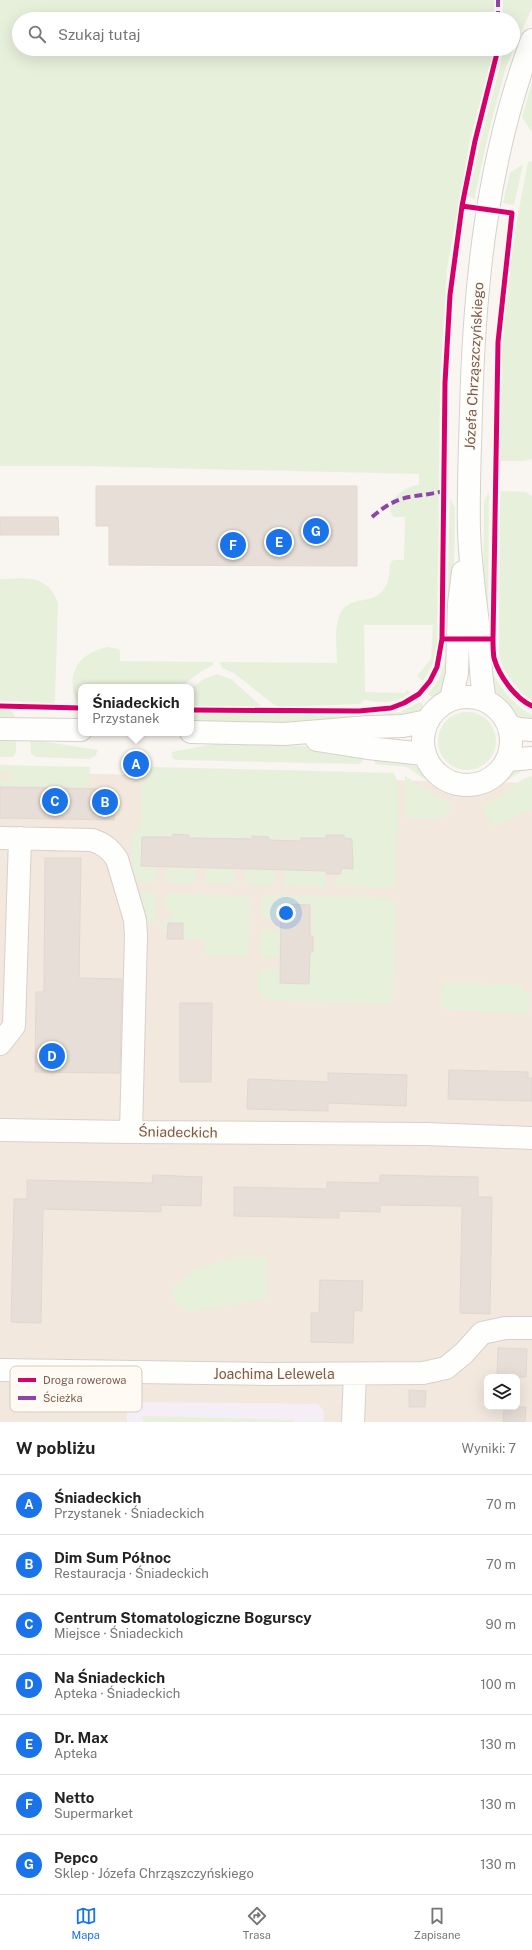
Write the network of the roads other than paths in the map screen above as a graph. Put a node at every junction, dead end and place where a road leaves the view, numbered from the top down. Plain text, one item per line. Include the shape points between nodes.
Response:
1 (532, 40) edge
2 (469, 531) junction
3 (451, 699) junction
4 (485, 700) junction
5 (427, 721) junction
6 (509, 726) junction
7 (0, 729) edge
8 (78, 730) edge
9 (532, 730) edge
10 (194, 732) edge
11 (284, 734) junction
12 (424, 754) junction
13 (532, 758) edge
14 (507, 760) junction
15 (10, 838) edge
16 (0, 1044) edge
17 (0, 1130) edge
18 (131, 1132) junction
19 (532, 1138) edge
20 (532, 1328) edge
21 (0, 1370) edge
22 (10, 1370) edge
23 (142, 1372) edge
24 (355, 1374) junction
25 (353, 1422) edge

1 - 2 street, Józefa Chrząszczyńskiego via 518,78 503,136 480,257 473,337
2 - 3 street, Józefa Chrząszczyńskiego via 459,604 457,673
2 - 4 street, Józefa Chrząszczyńskiego via 480,678
3 - 4 street via 468,696
3 - 5 street via 438,707
4 - 6 street via 500,711
5 - 11 street via 403,726
5 - 12 street via 423,733
6 - 9 street
6 - 14 street via 512,744
7 - 8 street
10 - 11 street
11 - 12 street
12 - 14 street via 443,778 466,785 476,785 490,779
13 - 14 street
15 - 16 street, Śniadeckich via 14,1026
15 - 18 street, Śniadeckich via 92,840 104,844 117,860 135,920 136,935
17 - 18 street
18 - 19 street, Śniadeckich via 426,1134
20 - 24 street, Joachima Lelewela via 505,1328 482,1333 446,1368 423,1373
21 - 22 street, Joachima Lelewela
23 - 24 street, Joachima Lelewela
24 - 25 street

